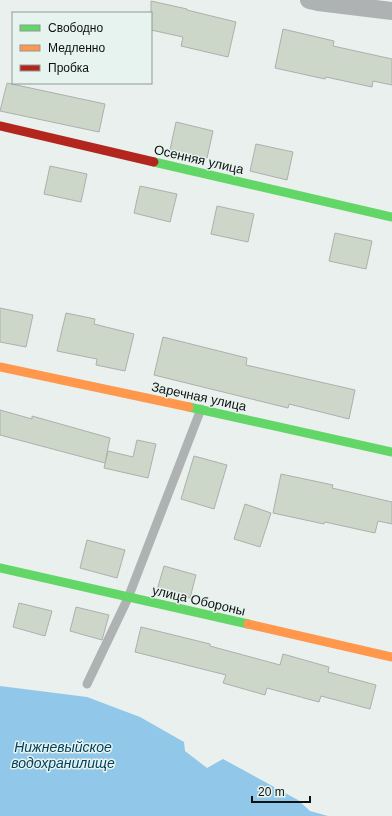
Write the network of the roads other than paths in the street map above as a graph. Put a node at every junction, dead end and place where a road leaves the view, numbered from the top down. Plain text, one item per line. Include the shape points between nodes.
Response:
1 (309, 0) edge
2 (392, 11) edge
3 (0, 126) edge
4 (392, 217) edge
5 (0, 367) edge
6 (201, 409) junction
7 (392, 452) edge
8 (0, 568) edge
9 (128, 598) junction
10 (392, 657) edge
11 (87, 684) dead end

1 - 2 street
3 - 4 street, Осенняя улица
5 - 6 street, Заречная улица
6 - 7 street, Заречная улица
6 - 9 lane
8 - 9 street, улица Обороны
9 - 10 street, улица Обороны
9 - 11 lane

